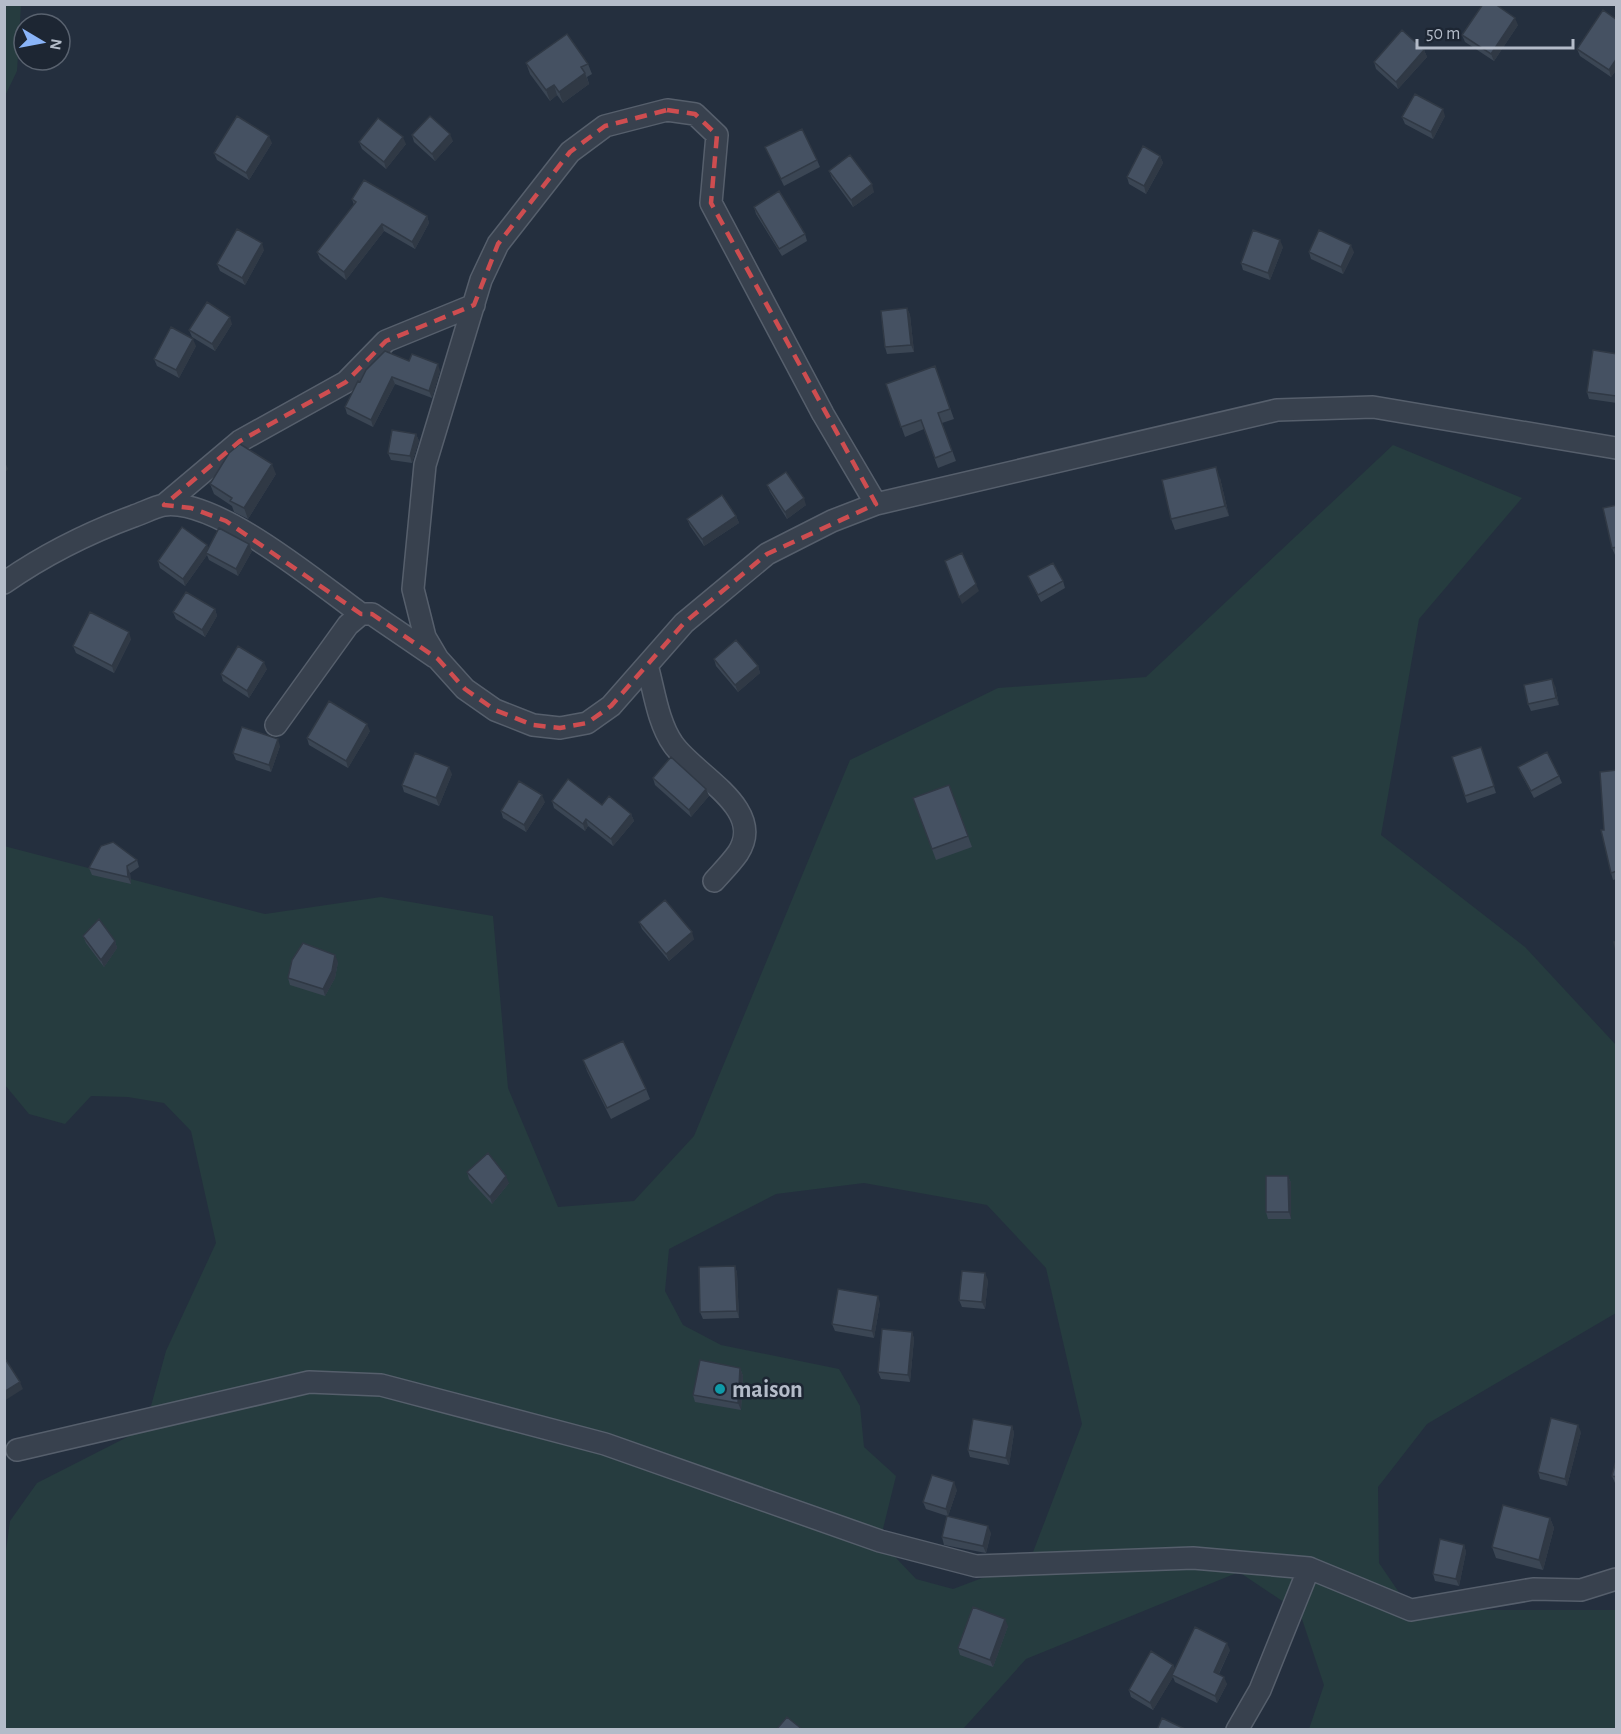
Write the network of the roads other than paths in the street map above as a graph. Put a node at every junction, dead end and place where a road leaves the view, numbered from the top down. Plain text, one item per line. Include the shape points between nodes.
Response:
1 (474, 305) junction
2 (1617, 448) edge
3 (876, 504) junction
4 (164, 505) junction
5 (4, 583) edge
6 (361, 614) junction
7 (438, 660) junction
8 (647, 665) junction
9 (276, 725) dead end
10 (714, 882) dead end
11 (17, 1450) dead end
12 (1309, 1568) junction
13 (1617, 1579) edge
14 (1236, 1730) edge

1 - 3 street via 498,244 570,152 605,126 667,110 695,114 717,135 711,203 823,414
1 - 4 street via 386,341 346,382 240,441
1 - 7 street via 425,465 417,532 414,589 425,637
2 - 3 street via 1373,407 1276,411
3 - 8 street via 767,554 684,623
4 - 5 street via 108,525
4 - 6 street via 191,508 226,521
6 - 7 street via 372,614
6 - 9 street via 348,625
7 - 8 street via 465,689 495,710 533,725 560,728 587,723 611,706
8 - 10 street via 672,744 744,817 739,851
11 - 12 street via 309,1382 381,1385 605,1444 880,1541 976,1566 1193,1558
12 - 13 street via 1411,1610 1533,1589 1581,1590
12 - 14 street via 1260,1690

